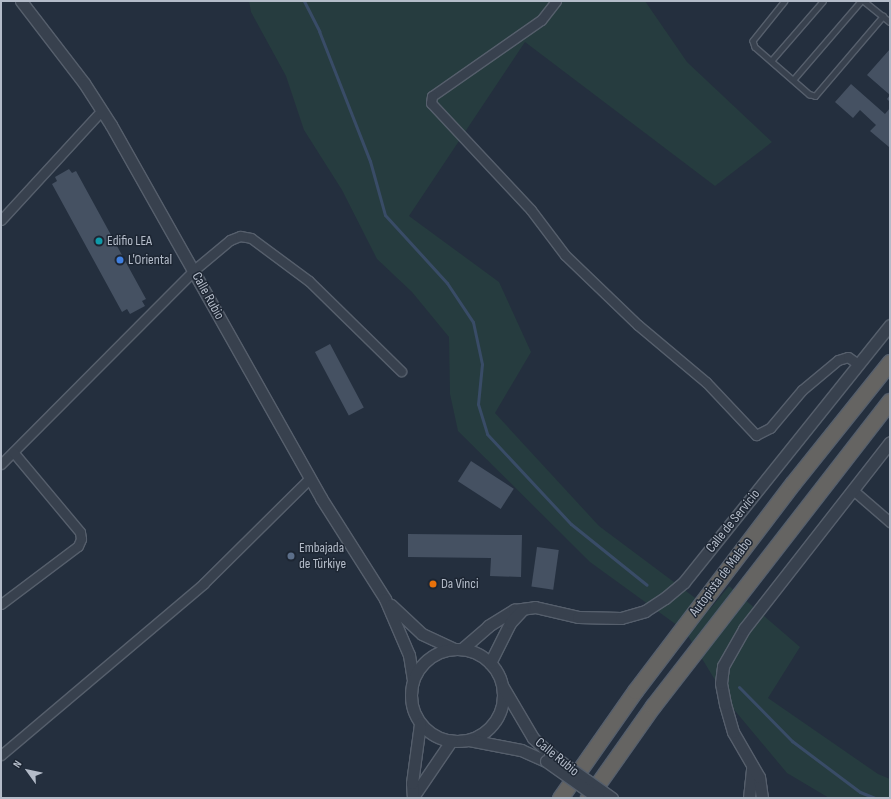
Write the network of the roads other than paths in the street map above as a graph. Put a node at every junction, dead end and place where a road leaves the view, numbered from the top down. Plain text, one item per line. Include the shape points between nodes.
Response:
1 (21, 1) edge
2 (556, 1) edge
3 (785, 1) edge
4 (823, 1) edge
5 (861, 1) edge
6 (864, 1) edge
7 (883, 16) junction
8 (890, 22) edge
9 (771, 61) junction
10 (793, 80) junction
11 (102, 110) junction
12 (1, 220) edge
13 (194, 270) junction
14 (890, 325) edge
15 (890, 362) edge
16 (858, 364) junction
17 (401, 371) dead end
18 (890, 401) edge
19 (890, 442) edge
20 (13, 452) junction
21 (1, 464) edge
22 (310, 478) junction
23 (853, 490) junction
24 (890, 522) edge
25 (385, 599) junction
26 (1, 604) edge
27 (523, 608) junction
28 (458, 649) junction
29 (490, 663) junction
30 (413, 679) junction
31 (502, 684) junction
32 (420, 724) junction
33 (469, 740) junction
34 (451, 741) junction
35 (1, 755) edge
36 (548, 758) junction
37 (752, 766) junction
38 (413, 797) edge
39 (560, 798) edge
40 (588, 798) edge
41 (598, 798) edge
42 (612, 798) edge
43 (749, 798) edge
44 (762, 798) edge

1 - 11 street, Calle Rubio via 57,45
2 - 16 street via 541,20 432,96 431,103 530,210 570,259 638,325 706,382 756,435 770,428 802,390 838,360 848,357
3 - 9 lane via 753,41
4 - 9 lane
5 - 10 lane
6 - 7 lane
7 - 8 lane
7 - 10 lane via 820,93 815,96 810,94
9 - 10 lane
11 - 12 street
11 - 13 street, Calle Rubio
13 - 17 street via 230,240 240,236 251,238 309,281
13 - 20 street
13 - 22 street, Calle Rubio
14 - 16 street, Calle de Servicio
15 - 39 highway, Autopista de Malabo via 793,483 635,691
16 - 27 street, Calle de Servicio via 684,582 664,598 644,611 621,618 578,617 549,610
18 - 40 highway, Autopista de Malabo via 653,706
19 - 23 street
20 - 21 street
20 - 26 street via 80,532 81,539 78,546
22 - 25 street, Calle Rubio
22 - 35 street via 203,584
23 - 24 street
23 - 37 street via 744,629 724,666 721,683 725,704 733,732
25 - 28 street, Calle Rubio via 413,627
25 - 30 street, Calle Rubio via 406,648
27 - 28 street, Calle de Servicio via 502,616
27 - 29 street via 510,623
28 - 29 street via 473,651
28 - 30 street via 430,658
29 - 31 street
30 - 32 street via 410,694 412,710
31 - 33 street via 503,699 492,724 482,734
31 - 36 street, Calle Rubio via 533,738
32 - 34 street via 439,738
32 - 38 street
33 - 34 street
33 - 36 street, Calle Rubio
34 - 38 street
36 - 41 street, Calle Rubio, bridge
36 - 42 street, Calle Rubio, bridge
37 - 43 street
37 - 44 street via 761,783

